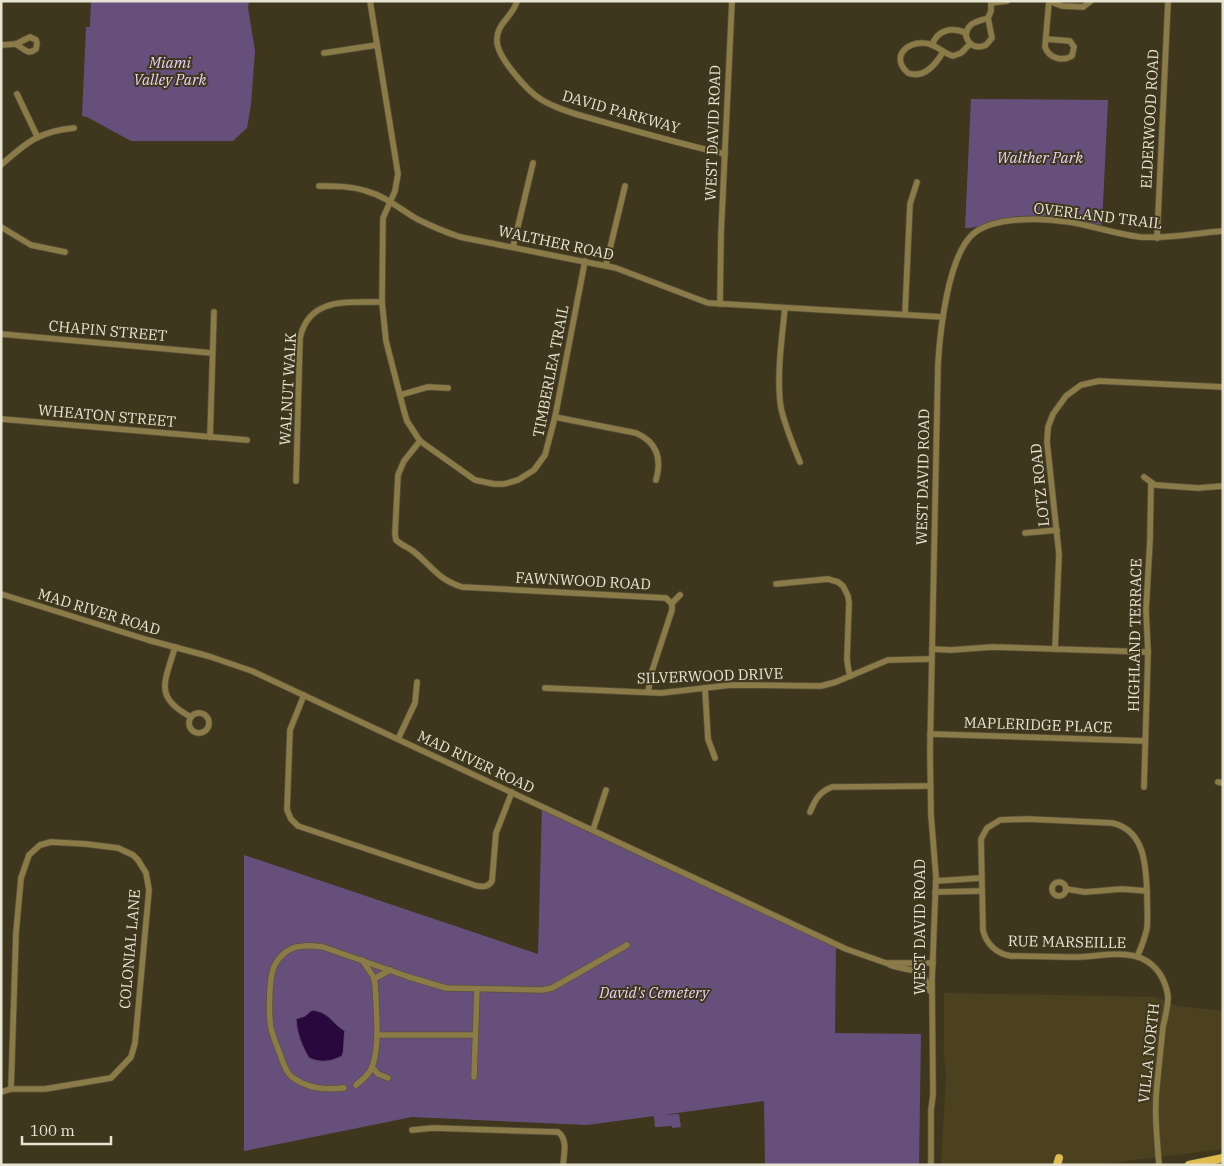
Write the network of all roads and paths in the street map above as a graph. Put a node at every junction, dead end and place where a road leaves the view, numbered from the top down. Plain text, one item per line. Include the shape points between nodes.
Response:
1 (370, 1) edge
2 (517, 1) edge
3 (732, 1) edge
4 (1007, 1) edge
5 (1049, 1) edge
6 (1091, 1) edge
7 (1168, 1) edge
8 (991, 2) edge
9 (988, 18) junction
10 (966, 33) junction
11 (1046, 39) junction
12 (16, 44) dead end
13 (377, 44) junction
14 (970, 44) junction
15 (1, 45) edge
16 (932, 45) junction
17 (943, 52) junction
18 (324, 53) dead end
19 (17, 94) dead end
20 (74, 128) dead end
21 (37, 136) junction
22 (725, 154) junction
23 (533, 163) dead end
24 (1, 165) edge
25 (917, 182) dead end
26 (319, 186) dead end
27 (624, 186) dead end
28 (390, 201) junction
29 (1, 227) edge
30 (1223, 231) edge
31 (1158, 238) junction
32 (513, 247) junction
33 (65, 252) dead end
34 (585, 261) junction
35 (606, 266) junction
36 (382, 302) junction
37 (720, 304) junction
38 (785, 308) junction
39 (214, 312) dead end
40 (905, 314) junction
41 (943, 317) junction
42 (1, 334) edge
43 (212, 353) junction
44 (1223, 387) edge
45 (448, 388) dead end
46 (400, 395) junction
47 (555, 417) junction
48 (1, 419) edge
49 (210, 437) junction
50 (247, 440) dead end
51 (420, 441) junction
52 (800, 462) dead end
53 (1144, 478) dead end
54 (656, 480) dead end
55 (296, 481) dead end
56 (1151, 484) junction
57 (1223, 486) edge
58 (1057, 530) junction
59 (1025, 533) dead end
60 (776, 584) dead end
61 (1, 594) edge
62 (680, 595) dead end
63 (672, 603) junction
64 (174, 648) junction
65 (932, 649) junction
66 (1054, 649) junction
67 (1148, 652) junction
68 (932, 659) junction
69 (850, 676) junction
70 (417, 682) dead end
71 (545, 688) dead end
72 (705, 688) junction
73 (648, 692) junction
74 (304, 695) junction
75 (191, 717) dead end
76 (930, 734) junction
77 (398, 739) junction
78 (1145, 741) junction
79 (715, 758) dead end
80 (930, 786) junction
81 (1144, 787) dead end
82 (606, 790) dead end
83 (512, 792) junction
84 (810, 812) dead end
85 (593, 830) junction
86 (981, 878) junction
87 (936, 881) junction
88 (1066, 889) dead end
89 (981, 891) junction
90 (1147, 891) junction
91 (935, 892) junction
92 (627, 945) dead end
93 (1137, 957) junction
94 (362, 960) junction
95 (886, 963) junction
96 (933, 963) junction
97 (390, 970) junction
98 (374, 979) junction
99 (477, 989) junction
100 (933, 998) junction
101 (377, 1035) junction
102 (475, 1035) junction
103 (372, 1066) junction
104 (474, 1077) dead end
105 (388, 1078) dead end
106 (356, 1085) dead end
107 (344, 1088) dead end
108 (11, 1089) junction
109 (1, 1092) edge
110 (412, 1130) dead end
111 (1223, 1158) edge
112 (564, 1165) edge
113 (931, 1165) edge
114 (1158, 1165) edge
115 (1189, 1165) edge

1 - 13 street, TIMBERLEA TRAIL
2 - 22 street, DAVID PARKWAY via 499,28 497,44 503,58 536,96 581,116
3 - 22 street, WEST DAVID ROAD
4 - 8 street
5 - 6 street via 1062,6 1084,7
5 - 11 street
7 - 31 street, ELDERWOOD ROAD
8 - 9 street
9 - 10 street via 970,25
9 - 14 street via 992,33 990,42 982,47
10 - 14 street
10 - 16 street via 956,29 944,31 935,37
11 - 11 street via 1050,55 1062,59 1072,56 1074,47 1070,41
12 - 15 street
13 - 18 street
13 - 28 street, TIMBERLEA TRAIL via 398,165 397,182
14 - 17 street via 957,55
16 - 17 street
16 - 17 street via 920,43 904,50 899,60 904,70 914,74 926,71 935,65
19 - 21 street
20 - 21 street
21 - 24 street
22 - 37 street, WEST DAVID ROAD
23 - 32 street
25 - 40 street via 910,204
26 - 28 street, WALTHER ROAD via 358,189
27 - 35 street
28 - 32 street, WALTHER ROAD via 415,218 445,232
28 - 36 street, TIMBERLEA TRAIL via 382,231
29 - 33 street via 31,244
30 - 31 street, OVERLAND TRAIL
31 - 41 street, OVERLAND TRAIL via 1044,220 1010,221 985,227 975,233 960,252
32 - 34 street, WALTHER ROAD
34 - 35 street, WALTHER ROAD
34 - 47 street, TIMBERLEA TRAIL
35 - 37 street, WALTHER ROAD via 699,300
36 - 46 street, TIMBERLEA TRAIL via 386,341
36 - 55 street, WALNUT WALK via 328,305 314,313 304,325 300,338
37 - 38 street
38 - 40 street
38 - 52 street via 780,398
39 - 43 street
40 - 41 street
41 - 65 street, WEST DAVID ROAD via 938,364
42 - 43 street, CHAPIN STREET
43 - 49 street
44 - 58 street, LOTZ ROAD via 1099,380 1066,396 1053,414 1047,435
45 - 46 street via 428,387
46 - 51 street, TIMBERLEA TRAIL via 407,421
47 - 51 street, TIMBERLEA TRAIL via 549,447 540,463 525,476 504,484 475,480
47 - 54 street via 643,436 654,446 658,456
48 - 49 street, WHEATON STREET
49 - 50 street, WHEATON STREET
51 - 63 street, FAWNWOOD ROAD via 404,461 398,475 395,538 436,574 470,588 662,597
53 - 56 street
56 - 57 street via 1198,488
56 - 67 street, HIGHLAND TERRACE via 1146,610
58 - 59 street
58 - 66 street, LOTZ ROAD via 1059,569
60 - 69 street via 828,579 843,586 848,596 847,659
61 - 64 street, MAD RIVER ROAD
62 - 63 street
63 - 73 street
64 - 74 street, MAD RIVER ROAD via 237,666
64 - 75 street via 165,694 177,709
65 - 66 street
65 - 68 street, WEST DAVID ROAD
66 - 67 street
67 - 78 street, HIGHLAND TERRACE
68 - 69 street, SILVERWOOD DRIVE via 888,660
68 - 76 street, WEST DAVID ROAD
69 - 72 street, SILVERWOOD DRIVE via 820,686
70 - 77 street via 415,703
71 - 73 street, SILVERWOOD DRIVE
72 - 73 street, SILVERWOOD DRIVE
72 - 79 street via 708,739
74 - 77 street, MAD RIVER ROAD
74 - 83 street via 290,730 287,810 293,822 305,829 477,886 488,886 492,881 496,833
76 - 78 street, MAPLERIDGE PLACE
76 - 80 street, WEST DAVID ROAD
77 - 83 street, MAD RIVER ROAD
78 - 81 street, HIGHLAND TERRACE
80 - 84 street via 832,787 815,799
80 - 87 street, WEST DAVID ROAD
82 - 85 street
83 - 85 street, MAD RIVER ROAD
85 - 95 street, MAD RIVER ROAD via 846,949
86 - 87 street
86 - 89 street, RUE MARSEILLE
86 - 90 street, RUE MARSEILLE via 980,839 997,821 1028,819 1112,823 1131,833 1140,844 1147,870
87 - 91 street, WEST DAVID ROAD
88 - 90 street via 1085,892
89 - 91 street
89 - 93 street, RUE MARSEILLE via 985,938 1001,953 1011,956
90 - 93 street, RUE MARSEILLE via 1147,929
91 - 96 street, WEST DAVID ROAD
92 - 99 street via 552,988
93 - 114 street, VILLA NORTH via 1160,972 1168,998 1157,1086
94 - 97 street
94 - 98 street
94 - 107 street via 323,947 290,949 278,960 271,978 271,1031 291,1076 323,1090
95 - 96 street, MAD RIVER ROAD
95 - 100 street via 922,973
96 - 100 street, WEST DAVID ROAD
97 - 98 street
97 - 99 street via 446,988
98 - 101 street
99 - 102 street
100 - 113 street, WEST DAVID ROAD
101 - 102 street
101 - 103 street
102 - 104 street
103 - 105 street via 378,1074
103 - 106 street
108 - 108 street, COLONIAL LANE via 14,958 21,878 26,860 40,845 51,842 125,850 143,866 149,890 131,1058 106,1080 45,1089
108 - 109 street, COLONIAL LANE
110 - 112 street via 558,1132 564,1140
111 - 115 main road

